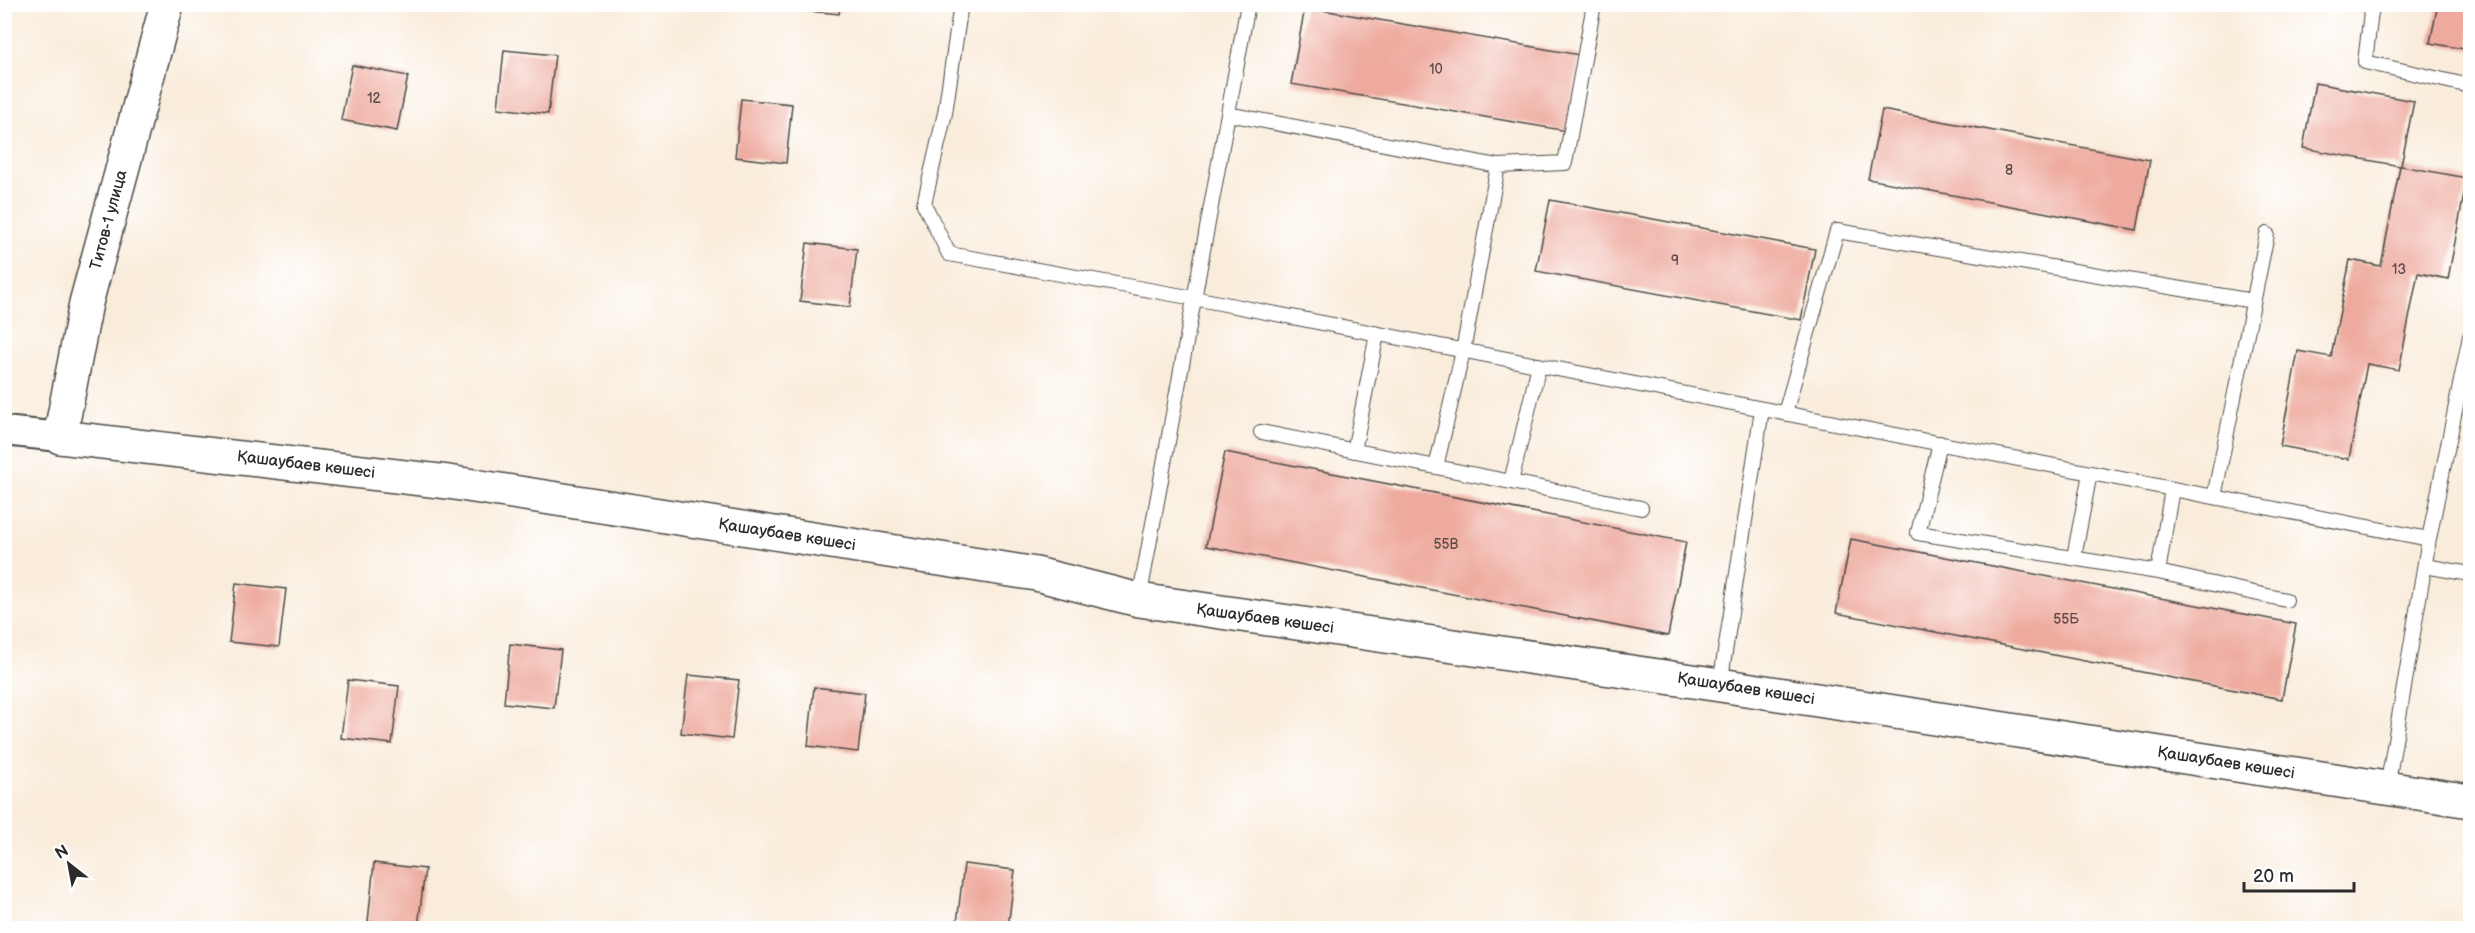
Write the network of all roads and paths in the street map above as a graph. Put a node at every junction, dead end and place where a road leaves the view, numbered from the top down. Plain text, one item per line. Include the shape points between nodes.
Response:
1 (167, 4) edge
2 (961, 4) edge
3 (1248, 4) edge
4 (1594, 4) edge
5 (2372, 4) edge
6 (2470, 86) edge
7 (1228, 114) junction
8 (1498, 166) junction
9 (2267, 234) dead end
10 (1194, 298) junction
11 (2253, 301) junction
12 (1377, 334) junction
13 (2470, 336) edge
14 (1463, 351) junction
15 (1539, 365) junction
16 (1762, 409) junction
17 (1785, 413) junction
18 (4, 431) edge
19 (1261, 432) dead end
20 (60, 437) junction
21 (1940, 443) junction
22 (1354, 451) junction
23 (1436, 467) junction
24 (2090, 473) junction
25 (1511, 482) junction
26 (2172, 489) junction
27 (2214, 497) junction
28 (1641, 508) dead end
29 (2430, 539) junction
30 (2074, 557) junction
31 (2425, 566) junction
32 (2158, 572) junction
33 (2470, 574) edge
34 (1139, 600) junction
35 (2286, 600) dead end
36 (1720, 685) junction
37 (2387, 788) junction
38 (2470, 801) edge

1 - 20 street, Титов-1 улица via 86,303
2 - 10 lane via 945,113 924,204 949,254
3 - 7 lane
4 - 8 lane via 1565,163
5 - 6 lane via 2365,62
7 - 8 lane
7 - 10 lane
8 - 14 lane
9 - 11 lane
10 - 12 lane
10 - 34 lane
11 - 17 lane via 1838,231
11 - 27 lane
12 - 14 lane
12 - 22 lane
13 - 29 lane
14 - 15 lane
14 - 23 lane
15 - 16 lane
15 - 25 lane
16 - 17 lane
16 - 36 lane
17 - 21 lane
18 - 20 street
19 - 22 lane
20 - 34 street, Қашаубаев көшесі via 448,482 1036,574
21 - 24 lane
21 - 30 lane via 1918,532
22 - 23 lane
23 - 25 lane
24 - 26 lane
24 - 30 lane
25 - 28 lane
26 - 27 lane
26 - 32 lane
27 - 29 lane
29 - 31 lane
30 - 32 lane
31 - 33 lane
31 - 37 lane
32 - 35 lane
34 - 36 street, Қашаубаев көшесі
36 - 37 street, Қашаубаев көшесі
37 - 38 street, Қашаубаев көшесі

